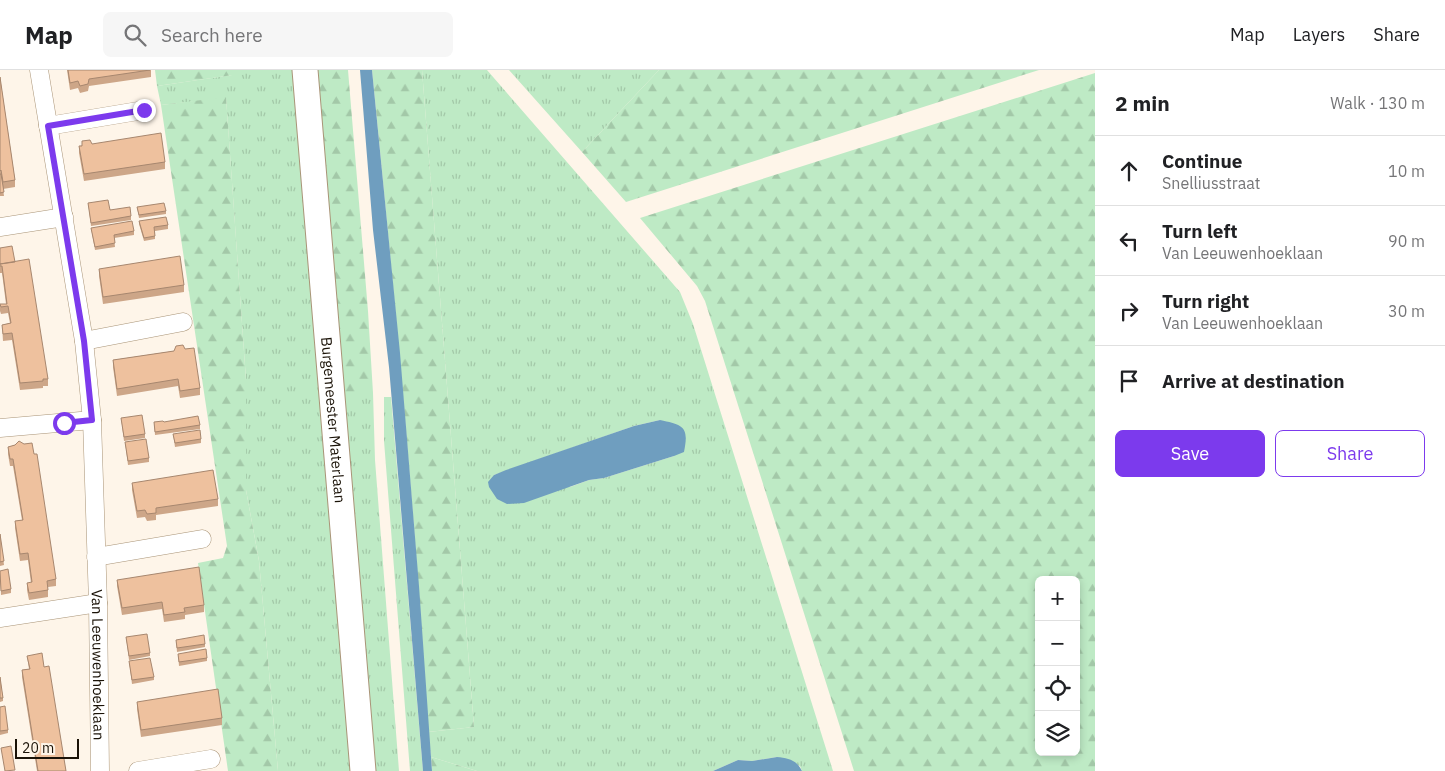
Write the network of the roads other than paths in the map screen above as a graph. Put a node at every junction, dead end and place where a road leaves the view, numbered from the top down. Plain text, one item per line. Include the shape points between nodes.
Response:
1 (39, 70) edge
2 (305, 70) edge
3 (144, 110) dead end
4 (48, 126) junction
5 (64, 217) junction
6 (0, 227) edge
7 (183, 322) dead end
8 (84, 341) junction
9 (92, 420) junction
10 (0, 428) edge
11 (202, 539) dead end
12 (96, 557) junction
13 (98, 603) junction
14 (0, 618) edge
15 (211, 759) dead end
16 (100, 771) edge
17 (138, 771) edge
18 (363, 771) edge

1 - 4 street, Van Leeuwenhoeklaan
2 - 18 main road, Burgemeester Materlaan
3 - 4 street
4 - 5 street, Van Leeuwenhoeklaan
5 - 6 street
5 - 8 street, Van Leeuwenhoeklaan
7 - 8 street
8 - 9 street, Van Leeuwenhoeklaan
9 - 10 street
9 - 12 street, Van Leeuwenhoeklaan
11 - 12 street
12 - 13 street, Van Leeuwenhoeklaan
13 - 14 street
13 - 16 street, Van Leeuwenhoeklaan
15 - 17 street

